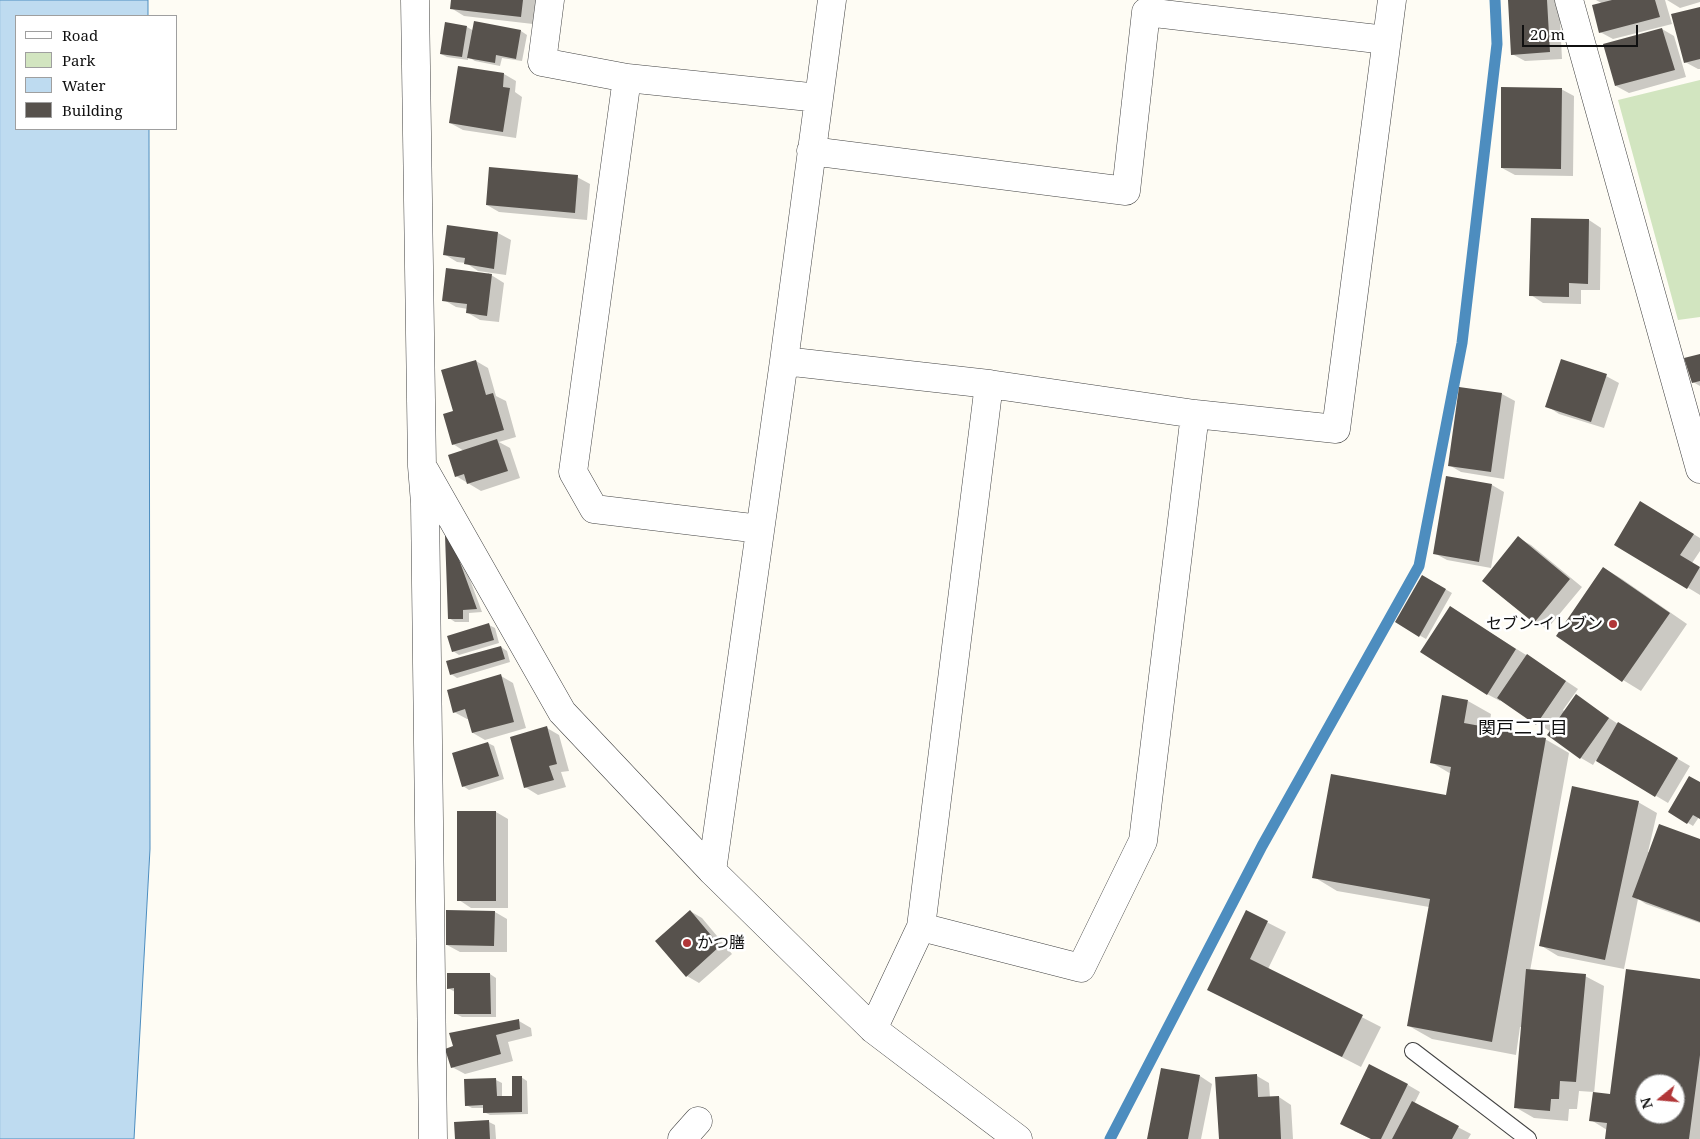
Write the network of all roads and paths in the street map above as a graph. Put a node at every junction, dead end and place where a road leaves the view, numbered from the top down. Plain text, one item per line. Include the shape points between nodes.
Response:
1 (415, 0) edge
2 (550, 0) edge
3 (832, 0) edge
4 (1392, 0) edge
5 (1569, 0) edge
6 (1386, 40) junction
7 (627, 78) junction
8 (819, 98) junction
9 (810, 162) junction
10 (784, 361) junction
11 (989, 384) junction
12 (1195, 414) junction
13 (422, 466) junction
14 (1700, 469) edge
15 (760, 528) junction
16 (712, 870) junction
17 (921, 927) junction
18 (873, 1029) junction
19 (1413, 1051) dead end
20 (433, 1139) edge
21 (1018, 1139) edge
22 (1528, 1139) edge

1 - 13 street
2 - 7 street via 542,62
3 - 8 street
4 - 6 street
5 - 14 street
6 - 9 street via 1146,12 1126,192
6 - 12 street via 1336,429
7 - 8 street
7 - 15 street via 573,472 594,509
8 - 9 street
9 - 10 street
10 - 11 street
10 - 15 street
11 - 12 street
11 - 17 street
12 - 17 street via 1143,841 1081,968
13 - 16 street via 562,712
13 - 20 street
15 - 16 street
16 - 18 street
17 - 18 street
18 - 21 street
19 - 22 lane

